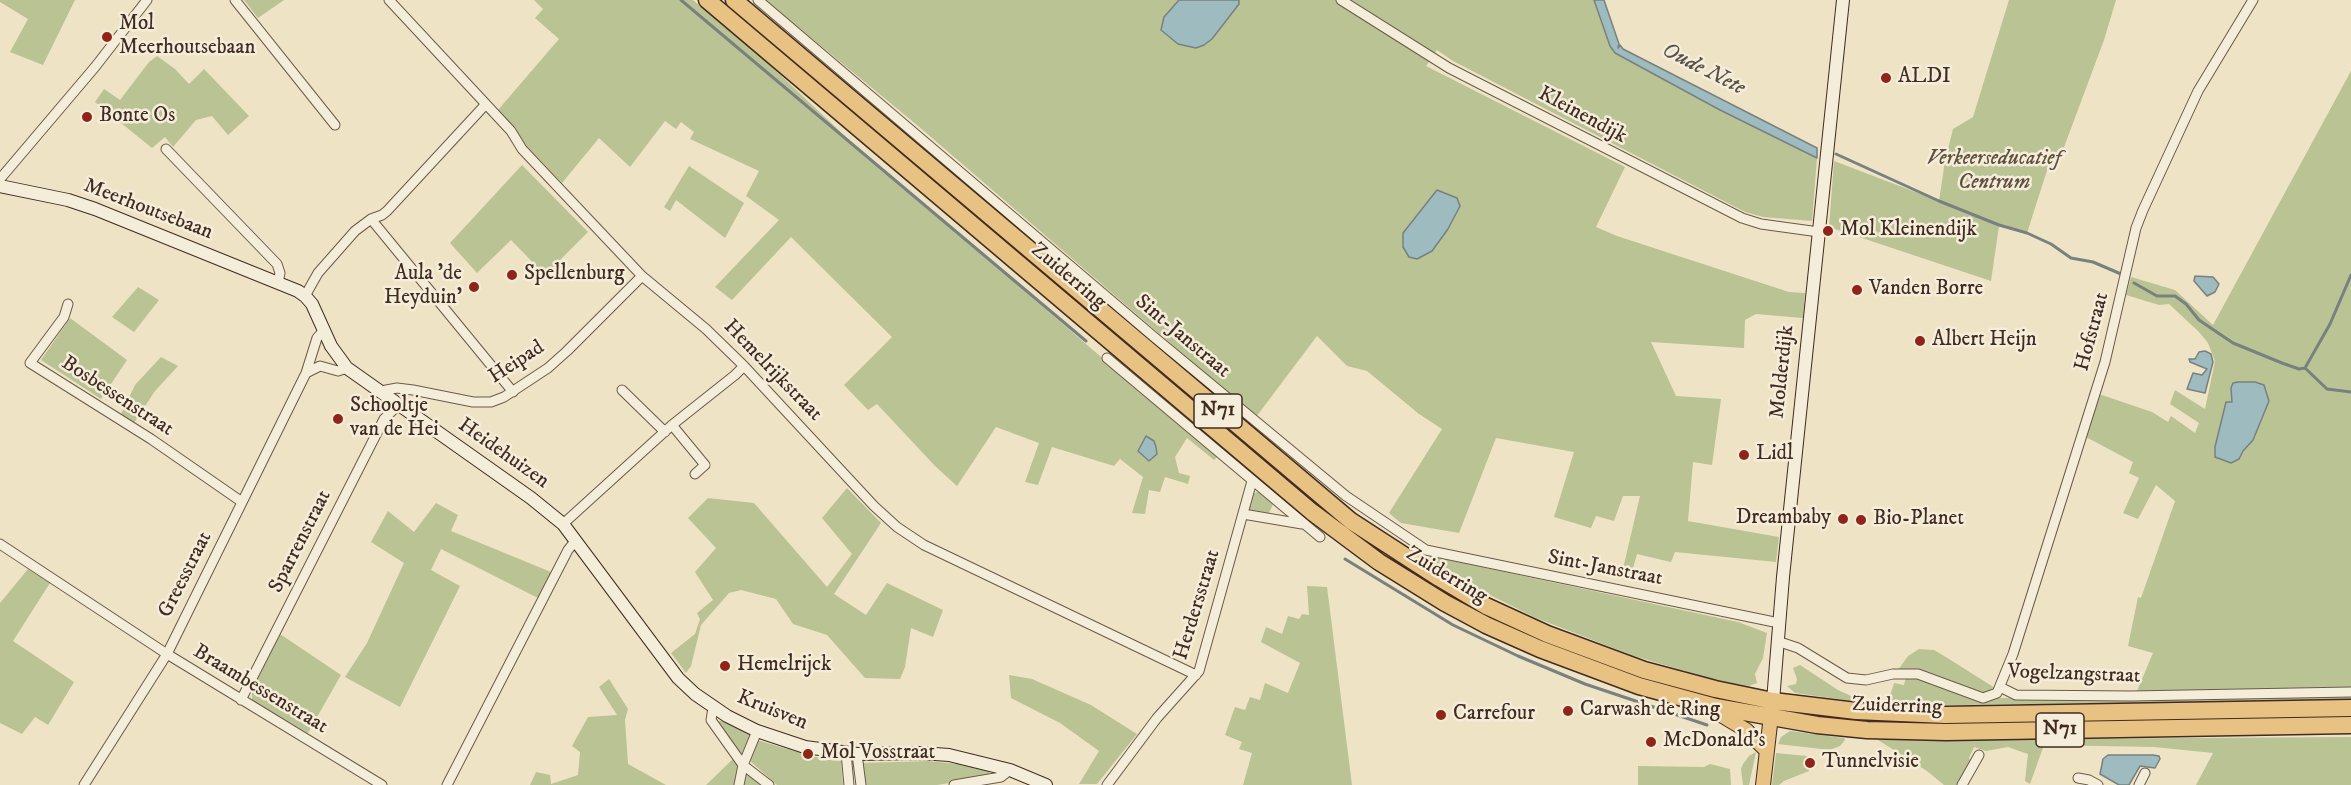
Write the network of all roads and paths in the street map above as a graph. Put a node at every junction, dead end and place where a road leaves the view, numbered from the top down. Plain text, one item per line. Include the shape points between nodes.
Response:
1 (147, 0) edge
2 (235, 0) edge
3 (390, 0) edge
4 (707, 0) edge
5 (734, 0) edge
6 (758, 0) edge
7 (1341, 0) edge
8 (1844, 0) edge
9 (2253, 0) edge
10 (486, 104) junction
11 (336, 125) dead end
12 (166, 149) dead end
13 (0, 178) edge
14 (0, 186) edge
15 (371, 219) junction
16 (1819, 232) junction
17 (642, 276) junction
18 (278, 283) junction
19 (306, 296) junction
20 (68, 304) dead end
21 (324, 330) junction
22 (1107, 358) dead end
23 (744, 366) junction
24 (347, 368) junction
25 (306, 373) junction
26 (622, 390) dead end
27 (381, 391) junction
28 (513, 392) junction
29 (399, 404) junction
30 (668, 428) junction
31 (695, 474) dead end
32 (1252, 481) junction
33 (242, 502) junction
34 (1243, 514) junction
35 (563, 524) junction
36 (1302, 524) junction
37 (1320, 537) dead end
38 (576, 540) junction
39 (0, 544) edge
40 (1779, 623) junction
41 (1777, 641) junction
42 (167, 654) junction
43 (1196, 675) junction
44 (2000, 687) junction
45 (2351, 692) edge
46 (241, 700) junction
47 (1773, 701) junction
48 (1716, 707) junction
49 (713, 708) junction
50 (2351, 708) edge
51 (1771, 718) junction
52 (2351, 725) edge
53 (757, 731) junction
54 (1767, 751) junction
55 (851, 753) junction
56 (1979, 754) dead end
57 (743, 765) junction
58 (1010, 770) junction
59 (2145, 773) dead end
60 (2078, 778) dead end
61 (84, 785) edge
62 (382, 785) edge
63 (447, 785) edge
64 (739, 785) edge
65 (769, 785) edge
66 (849, 785) edge
67 (861, 785) edge
68 (954, 785) edge
69 (1046, 785) edge
70 (1107, 785) edge
71 (1763, 785) edge
72 (1962, 785) edge
73 (2098, 785) edge
74 (2139, 785) edge

1 - 13 street
2 - 11 street
3 - 10 street, Hemelrijkstraat
4 - 48 highway, Zuiderring / N71 via 1312,512 1378,562 1476,620 1540,649 1639,686
5 - 47 highway, Zuiderring / N71 via 1314,491 1390,549 1486,606 1594,653 1677,679
6 - 40 street, Sint-Janstraat via 1337,489 1426,550
7 - 16 street, Kleinendijk via 1449,68 1742,218
8 - 16 street, Molderdijk
9 - 44 street, Hofstraat via 2198,91 2139,219 2105,362
10 - 15 street via 387,211
10 - 17 street, Hemelrijkstraat via 522,149
12 - 18 street via 277,264
14 - 18 street, Meerhoutsebaan via 95,209
15 - 19 street via 325,264
15 - 28 street
16 - 40 street, Molderdijk
17 - 23 street, Hemelrijkstraat
17 - 28 street, Heipad via 567,351
18 - 19 street
19 - 21 street, Heidehuizen
20 - 33 street, Bosbessenstraat via 64,317 30,363
21 - 24 street, Heidehuizen
21 - 25 street, Greesstraat via 317,338
22 - 32 street
23 - 30 street
23 - 43 street, Hemelrijkstraat via 897,527 924,545
24 - 25 street via 338,371 320,366
24 - 27 street, Heidehuizen
25 - 33 street, Greesstraat
26 - 30 street
27 - 28 street, Heipad via 404,389 473,402 490,402
27 - 29 street, Heidehuizen
29 - 35 street, Heidehuizen
29 - 46 street, Sparrenstraat via 384,419
30 - 31 street via 705,465
30 - 35 street
32 - 34 street, Herdersstraat
32 - 36 street
33 - 42 street, Greesstraat
34 - 36 street
34 - 43 street, Herdersstraat
35 - 38 street, Heidehuizen
36 - 37 street
38 - 49 street, Heidehuizen via 678,678
38 - 63 street
39 - 42 street, Braambessenstraat
40 - 41 street, Molderdijk
41 - 44 street, Vogelzangstraat via 1798,648 1847,678 1866,680 1918,674 1983,698 1997,693
41 - 47 street, Molderdijk
42 - 46 street, Braambessenstraat
42 - 61 street, Greesstraat
43 - 70 street, Herdersstraat via 1157,718
44 - 45 street, Vogelzangstraat via 2016,695
46 - 62 street, Braambessenstraat
47 - 50 highway, Zuiderring / N71 via 1856,711 1945,715
47 - 51 main road, Molderdijk
48 - 51 highway, Zuiderring / N71
48 - 54 main road
49 - 53 street, Kruisven
49 - 57 street, Kruisven via 711,720
51 - 52 highway, Zuiderring / N71 via 1867,730 1946,732
51 - 54 main road, Molderdijk
53 - 55 street, Kruisven via 806,747
53 - 57 street
54 - 71 main road, Molderdijk
55 - 58 street, Kruisven via 949,755
55 - 66 street
55 - 67 street
56 - 72 street
57 - 64 street
57 - 65 street, Kruisven
58 - 68 street via 1001,777
58 - 69 street, Kruisven
59 - 74 street
60 - 73 street

